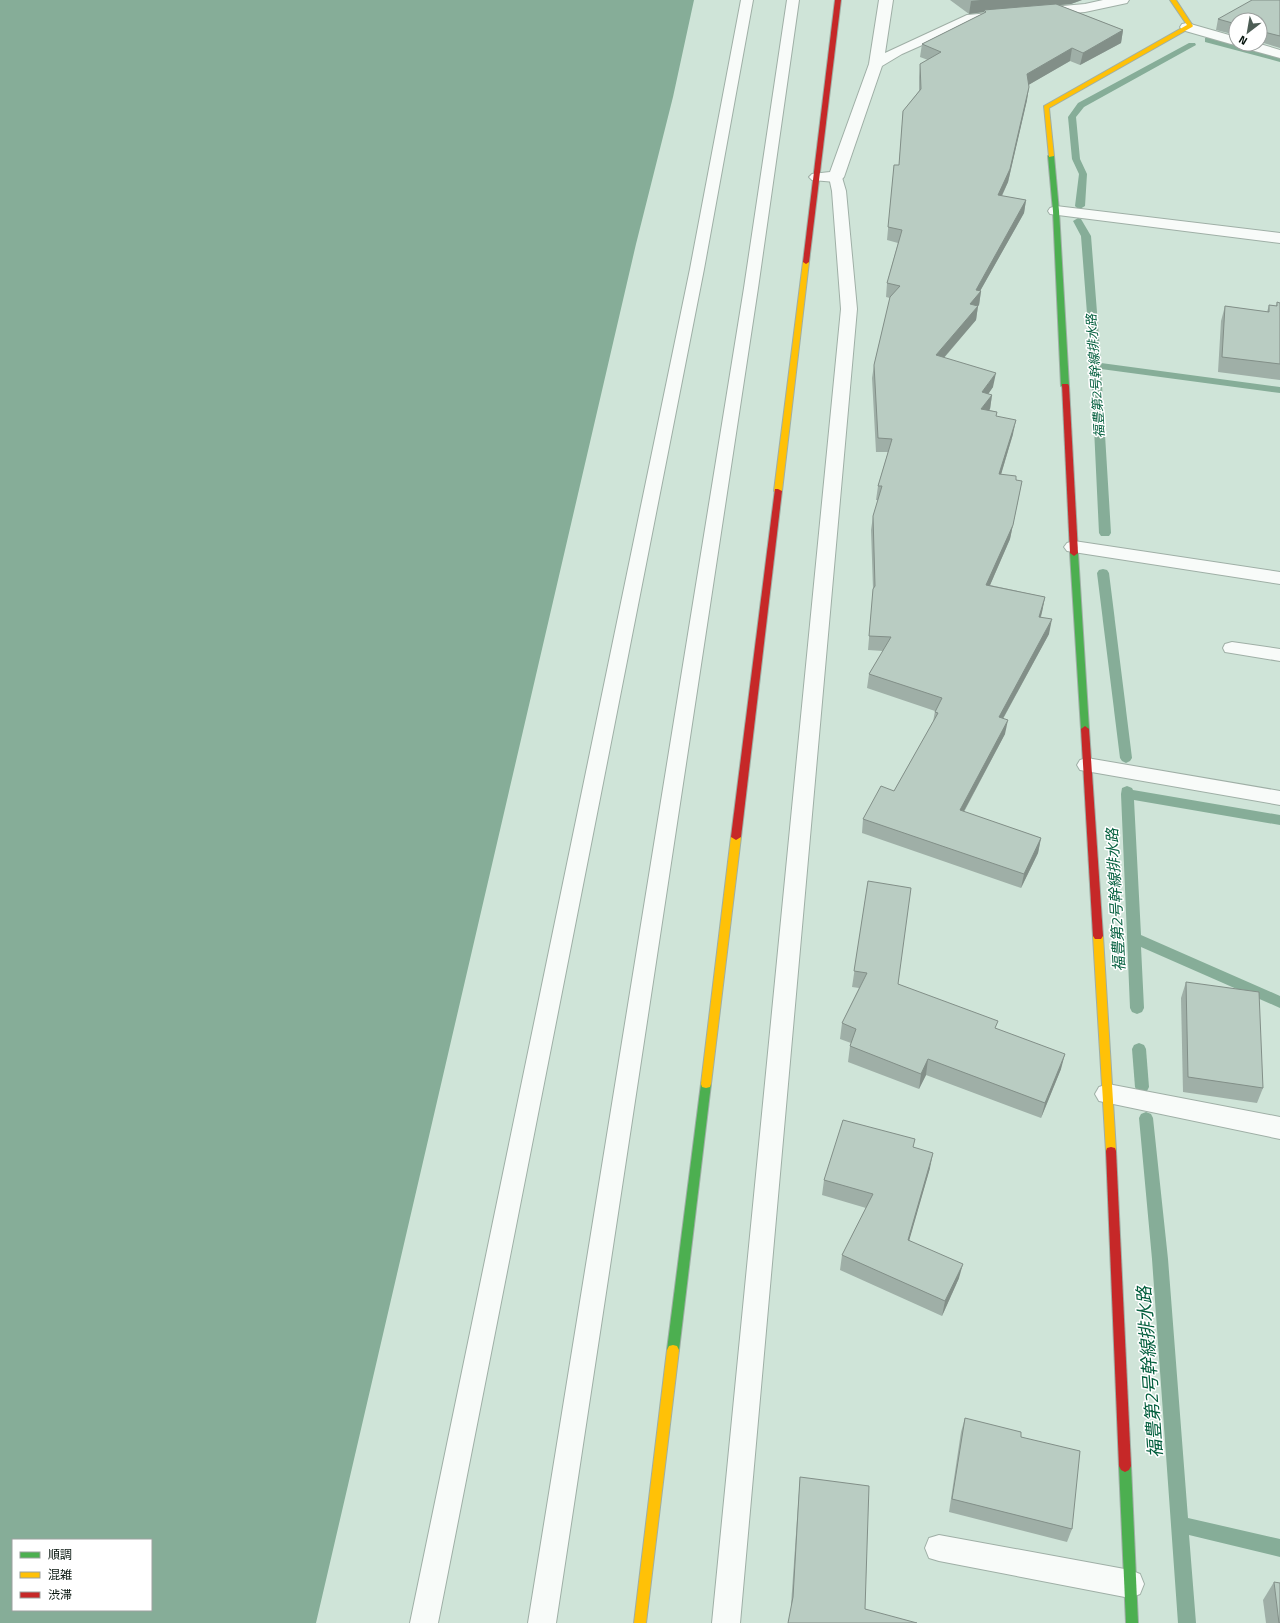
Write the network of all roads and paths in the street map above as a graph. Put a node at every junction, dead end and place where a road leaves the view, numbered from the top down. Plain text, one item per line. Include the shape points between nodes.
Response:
1 (747, 0) edge
2 (793, 0) edge
3 (838, 0) edge
4 (886, 0) edge
5 (1122, 0) edge
6 (1173, 0) edge
7 (873, 8) dead end
8 (1187, 27) junction
9 (880, 39) junction
10 (1228, 39) edge
11 (1268, 51) edge
12 (1280, 54) edge
13 (876, 64) junction
14 (826, 177) junction
15 (1056, 210) junction
16 (1280, 238) edge
17 (1074, 547) junction
18 (1280, 578) edge
19 (1232, 648) dead end
20 (1280, 655) edge
21 (1087, 765) junction
22 (1280, 798) edge
23 (1108, 1094) junction
24 (1280, 1128) edge
25 (939, 1548) dead end
26 (1130, 1584) junction
27 (424, 1623) edge
28 (542, 1623) edge
29 (640, 1623) edge
30 (726, 1623) edge
31 (1132, 1623) edge

1 - 27 lane via 697,269
2 - 28 lane
3 - 14 street
4 - 9 street
5 - 13 street via 1085,8 972,18 898,51
6 - 8 street via 1190,26
7 - 9 street
8 - 10 street
8 - 15 street via 1046,107
9 - 13 street
11 - 12 street
13 - 14 street
14 - 29 street
14 - 30 lane via 839,192 848,309
15 - 16 street
15 - 17 street
17 - 18 street
17 - 21 street
19 - 20 lane
21 - 22 lane
21 - 23 street
23 - 24 street
23 - 26 street
25 - 26 lane
26 - 31 street

